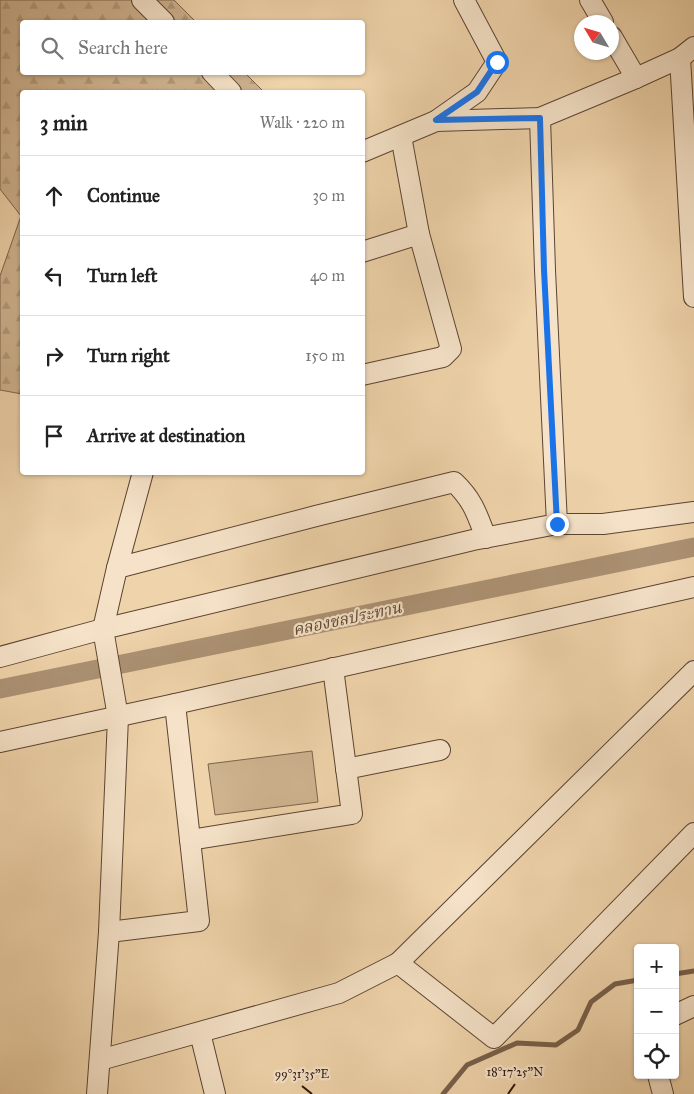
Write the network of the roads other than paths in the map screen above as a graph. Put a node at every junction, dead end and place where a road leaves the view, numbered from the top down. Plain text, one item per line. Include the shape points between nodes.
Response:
1 (144, 0) edge
2 (464, 0) edge
3 (590, 0) edge
4 (599, 15) edge
5 (162, 20) edge
6 (619, 49) edge
7 (687, 52) edge
8 (215, 75) edge
9 (636, 78) junction
10 (229, 90) edge
11 (540, 118) junction
12 (436, 120) junction
13 (401, 136) junction
14 (365, 151) edge
15 (419, 234) junction
16 (365, 251) edge
17 (694, 297) edge
18 (365, 374) edge
19 (142, 475) edge
20 (694, 512) edge
21 (557, 524) junction
22 (486, 538) junction
23 (117, 568) junction
24 (694, 588) edge
25 (103, 629) junction
26 (0, 657) edge
27 (333, 668) junction
28 (694, 671) edge
29 (175, 704) junction
30 (118, 717) junction
31 (0, 742) edge
32 (440, 750) dead end
33 (346, 769) junction
34 (694, 833) edge
35 (190, 840) junction
36 (109, 932) junction
37 (398, 963) junction
38 (694, 1006) edge
39 (679, 1013) edge
40 (200, 1033) junction
41 (100, 1060) junction
42 (659, 1079) edge
43 (97, 1094) edge
44 (215, 1094) edge
45 (663, 1094) edge

1 - 5 street
2 - 12 street via 497,62 477,92
3 - 4 street
6 - 9 street
7 - 9 street
7 - 17 street
8 - 10 street
9 - 11 street
11 - 12 street
11 - 21 street
12 - 13 street
13 - 14 street
13 - 15 street
15 - 16 street
15 - 18 street via 451,349 443,357
19 - 23 street
20 - 21 street via 603,524
21 - 22 street
22 - 23 street via 475,509 454,482
22 - 25 street
23 - 25 street
24 - 27 street
25 - 26 street
25 - 30 street
27 - 29 street
27 - 33 street
28 - 37 street
29 - 30 street
29 - 35 street
30 - 31 street
30 - 36 street
32 - 33 street
33 - 35 street via 352,814
34 - 37 street via 494,1038
35 - 36 street via 199,921
36 - 41 street
37 - 40 street via 339,993
38 - 39 street
40 - 41 street
40 - 44 street
41 - 43 street
42 - 45 street

